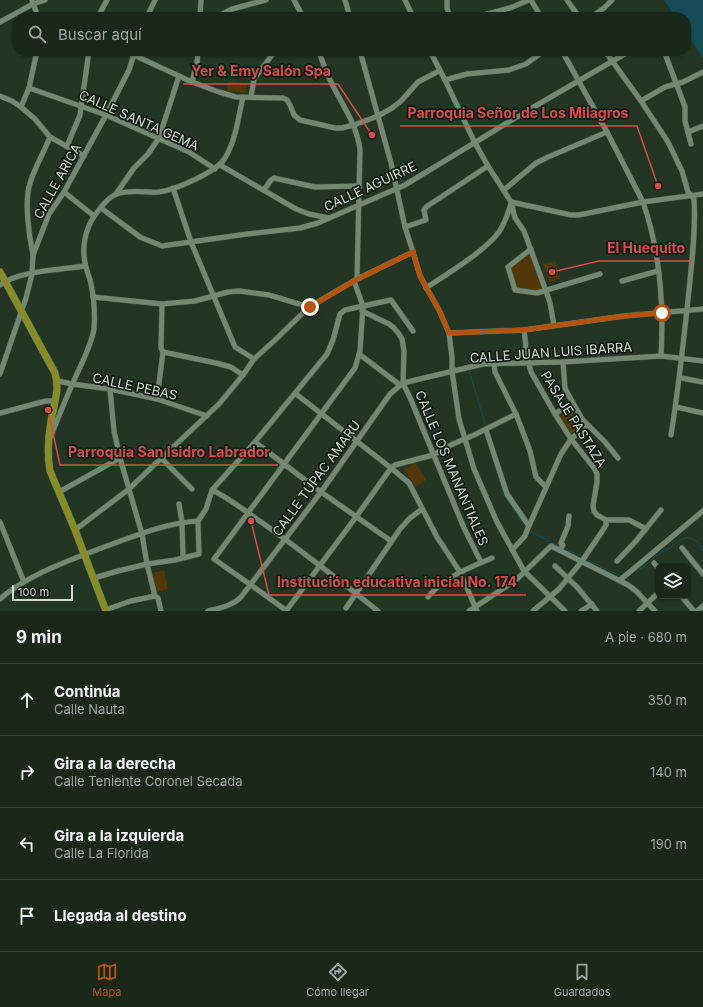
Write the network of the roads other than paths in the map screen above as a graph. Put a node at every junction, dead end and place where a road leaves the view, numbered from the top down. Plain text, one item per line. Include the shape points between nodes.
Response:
1 (45, 0) edge
2 (107, 0) edge
3 (155, 0) edge
4 (201, 0) edge
5 (266, 0) edge
6 (294, 0) edge
7 (345, 0) edge
8 (405, 0) edge
9 (447, 0) edge
10 (530, 0) edge
11 (567, 0) edge
12 (612, 0) edge
13 (32, 2) edge
14 (16, 12) edge
15 (36, 12) edge
16 (101, 12) edge
17 (149, 12) edge
18 (200, 12) edge
19 (226, 12) edge
20 (300, 12) edge
21 (349, 12) edge
22 (411, 12) edge
23 (449, 12) edge
24 (495, 12) edge
25 (538, 12) edge
26 (576, 12) edge
27 (598, 12) edge
28 (12, 14) edge
29 (0, 22) edge
30 (37, 56) edge
31 (88, 56) edge
32 (133, 56) edge
33 (140, 56) edge
34 (198, 56) edge
35 (271, 56) edge
36 (321, 56) edge
37 (361, 56) edge
38 (432, 56) edge
39 (537, 56) edge
40 (565, 56) edge
41 (609, 56) edge
42 (622, 56) edge
43 (666, 56) edge
44 (613, 61) junction
45 (439, 71) junction
46 (703, 72) edge
47 (179, 76) junction
48 (445, 80) junction
49 (578, 81) junction
50 (192, 82) junction
51 (677, 84) junction
52 (29, 88) junction
53 (0, 96) edge
54 (251, 97) junction
55 (243, 98) junction
56 (641, 101) junction
57 (81, 105) junction
58 (21, 107) junction
59 (106, 115) junction
60 (378, 116) junction
61 (354, 125) junction
62 (703, 126) edge
63 (607, 132) junction
64 (688, 132) junction
65 (50, 137) junction
66 (159, 138) junction
67 (475, 143) junction
68 (691, 144) dead end
69 (67, 146) junction
70 (84, 156) junction
71 (220, 165) junction
72 (488, 166) junction
73 (215, 169) junction
74 (359, 186) junction
75 (173, 188) junction
76 (397, 189) junction
77 (264, 190) junction
78 (504, 190) junction
79 (64, 192) junction
80 (116, 194) junction
81 (703, 194) edge
82 (691, 195) junction
83 (511, 202) junction
84 (643, 202) junction
85 (359, 205) junction
86 (101, 208) junction
87 (94, 216) junction
88 (330, 218) junction
89 (406, 227) junction
90 (192, 242) junction
91 (531, 248) junction
92 (413, 252) junction
93 (33, 255) junction
94 (85, 266) junction
95 (658, 271) junction
96 (0, 272) edge
97 (32, 274) junction
98 (600, 274) dead end
99 (356, 280) junction
100 (622, 280) dead end
101 (2, 283) edge
102 (426, 288) junction
103 (546, 291) junction
104 (213, 296) junction
105 (93, 297) junction
106 (162, 304) junction
107 (310, 307) junction
108 (362, 308) junction
109 (703, 309) edge
110 (687, 311) junction
111 (21, 312) junction
112 (662, 313) junction
113 (554, 325) junction
114 (524, 330) junction
115 (413, 331) dead end
116 (449, 333) junction
117 (163, 352) junction
118 (359, 354) junction
119 (0, 355) edge
120 (661, 356) junction
121 (682, 358) junction
122 (254, 359) junction
123 (4, 360) junction
124 (703, 361) edge
125 (529, 362) junction
126 (563, 362) junction
127 (494, 364) junction
128 (452, 371) junction
129 (0, 374) edge
130 (243, 375) junction
131 (680, 378) junction
132 (58, 381) junction
133 (703, 382) edge
134 (72, 384) junction
135 (401, 384) junction
136 (110, 389) junction
137 (296, 394) junction
138 (157, 399) junction
139 (55, 401) junction
140 (572, 402) junction
141 (676, 407) junction
142 (0, 413) edge
143 (322, 413) junction
144 (703, 413) edge
145 (516, 414) junction
146 (555, 414) junction
147 (207, 416) junction
148 (588, 425) junction
149 (486, 430) junction
150 (671, 435) dead end
151 (465, 439) junction
152 (571, 439) junction
153 (356, 441) junction
154 (255, 442) junction
155 (48, 443) junction
156 (433, 455) junction
157 (120, 458) junction
158 (161, 458) junction
159 (618, 458) dead end
160 (285, 464) junction
161 (391, 468) junction
162 (546, 487) junction
163 (129, 489) junction
164 (192, 489) dead end
165 (212, 490) junction
166 (59, 492) junction
167 (321, 492) junction
168 (179, 504) dead end
169 (422, 509) junction
170 (661, 510) dead end
171 (703, 511) edge
172 (248, 513) junction
173 (570, 516) dead end
174 (356, 517) junction
175 (606, 520) junction
176 (198, 521) junction
177 (0, 522) edge
178 (182, 522) junction
179 (528, 528) junction
180 (646, 528) junction
181 (75, 530) junction
182 (142, 534) junction
183 (286, 539) junction
184 (391, 541) junction
185 (561, 548) junction
186 (682, 548) dead end
187 (512, 550) junction
188 (84, 555) junction
189 (183, 557) junction
190 (492, 558) dead end
191 (583, 559) junction
192 (617, 561) dead end
193 (481, 562) junction
194 (692, 562) joint
195 (147, 564) junction
196 (320, 565) junction
197 (555, 566) dead end
198 (524, 571) junction
199 (460, 572) junction
200 (703, 574) edge
201 (94, 578) junction
202 (568, 578) junction
203 (620, 580) junction
204 (24, 582) junction
205 (251, 585) junction
206 (356, 593) junction
207 (655, 595) edge
208 (156, 596) junction
209 (428, 597) dead end
210 (550, 597) junction
211 (0, 599) edge
212 (684, 599) edge
213 (647, 602) junction
214 (592, 604) junction
215 (703, 606) edge
216 (346, 608) dead end
217 (476, 609) edge
218 (106, 610) edge
219 (160, 611) edge
220 (208, 611) edge
221 (286, 611) edge
222 (378, 611) edge
223 (469, 611) edge
224 (533, 611) edge
225 (565, 611) edge
226 (580, 611) edge
227 (596, 611) edge
228 (639, 611) edge
229 (655, 611) edge
230 (694, 611) edge
231 (697, 611) edge

1 - 13 street
2 - 16 street
3 - 17 street
4 - 18 street
5 - 19 street
6 - 20 street
7 - 21 street
8 - 22 street
9 - 23 street
10 - 24 street
10 - 25 street
11 - 26 street
12 - 27 street
13 - 14 street
13 - 15 street
28 - 29 street
30 - 52 street
31 - 57 street
32 - 59 street, CALLE ARICA via 129,70
33 - 47 street
34 - 50 street
35 - 54 street via 254,79
36 - 61 street via 329,78
37 - 60 street
38 - 45 street
39 - 48 street via 526,64 509,70 467,74
40 - 49 street
41 - 44 street
42 - 44 street, CALLE AGUIRRE
43 - 51 street
44 - 49 street, CALLE AGUIRRE
44 - 56 street
45 - 48 street
45 - 60 street via 418,82 401,101
46 - 51 street
47 - 50 street
47 - 66 street
48 - 67 street
49 - 63 street
49 - 67 street, CALLE AGUIRRE
50 - 55 street via 236,98
51 - 56 street via 665,87
51 - 64 street
52 - 57 street, CALLE SANTA GEMA
52 - 58 street
53 - 58 street
54 - 55 street
54 - 61 street via 283,98 287,100 294,116 304,122 335,128
55 - 71 street via 232,144
56 - 82 street via 676,157
57 - 59 street, CALLE SANTA GEMA
57 - 69 street via 80,115
58 - 65 street via 36,119
59 - 66 street, CALLE SANTA GEMA
59 - 70 street, CALLE ARICA
60 - 61 street
60 - 76 street
61 - 74 street via 360,150
62 - 64 street
63 - 78 street via 542,160
63 - 84 street
64 - 68 street
65 - 69 street
65 - 93 street via 27,195
66 - 73 street, CALLE SANTA GEMA via 189,152
66 - 80 street
67 - 72 street
67 - 76 street, CALLE AGUIRRE
69 - 70 street
70 - 79 street, CALLE ARICA
71 - 73 street
71 - 77 street
72 - 78 street
72 - 89 street via 426,207 426,220
73 - 75 street
74 - 77 street via 315,187 279,178 271,180
74 - 85 street
75 - 80 street via 160,192 133,191
75 - 90 street
76 - 85 street, CALLE AGUIRRE
76 - 89 street
77 - 88 street via 296,209
78 - 83 street
79 - 87 street
79 - 93 street, CALLE ARICA via 49,214
80 - 86 street
81 - 82 street
82 - 84 street
82 - 110 street via 694,201
83 - 84 street via 571,215
83 - 91 street via 515,218
83 - 102 street via 504,222 487,244
84 - 95 street via 654,240
85 - 88 street, CALLE AGUIRRE
85 - 99 street
86 - 87 street
86 - 90 street, CALLE AGUIRRE via 140,237 154,244 162,246
87 - 94 street via 84,238
88 - 90 street, CALLE AGUIRRE via 300,228
89 - 92 street
90 - 104 street
91 - 103 street
91 - 103 street via 508,267 515,290 537,293
92 - 99 street
92 - 102 street
93 - 97 street, CALLE ARICA
94 - 97 street
94 - 105 street
95 - 100 street
95 - 112 street
96 - 101 highway
97 - 101 street
97 - 111 street, CALLE ARICA
98 - 103 street
99 - 107 street
99 - 108 street
101 - 111 highway
102 - 116 street
103 - 113 street
104 - 106 street via 195,302
104 - 107 street via 228,292 254,293
104 - 122 street via 235,346
105 - 106 street
105 - 134 street via 92,338
106 - 117 street
107 - 122 street
108 - 115 street via 391,300
108 - 118 street
108 - 135 street via 389,324 402,339 404,351
108 - 137 street via 345,310 340,314 331,348
109 - 110 street
110 - 112 street
110 - 121 street
111 - 123 street, CALLE ARICA
111 - 132 highway
112 - 113 street
112 - 120 street
113 - 114 street
114 - 116 street
114 - 125 street, PASAJE PASTAZA
116 - 128 street
117 - 130 street via 231,367
117 - 138 street
118 - 135 street
118 - 143 street via 355,368
119 - 123 street
120 - 121 street, CALLE JUAN LUIS IBARRA
120 - 126 street, CALLE JUAN LUIS IBARRA
121 - 124 street, CALLE JUAN LUIS IBARRA
121 - 131 street
122 - 130 street
123 - 129 street, CALLE ARICA
125 - 126 street, CALLE JUAN LUIS IBARRA
125 - 127 street, CALLE JUAN LUIS IBARRA
125 - 146 street, PASAJE PASTAZA via 531,372
126 - 140 street via 565,388
127 - 128 street, CALLE JUAN LUIS IBARRA
127 - 145 street via 495,372
128 - 135 street, CALLE JUAN LUIS IBARRA
128 - 151 street
130 - 147 street
131 - 133 street
131 - 141 street
132 - 134 street, CALLE PEBAS
132 - 139 highway
134 - 136 street, CALLE PEBAS
134 - 155 street
135 - 153 street, CALLE TÚPAC AMARU via 390,394
135 - 156 street, CALLE LOS MANANTIALES via 411,400
136 - 138 street, CALLE PEBAS
136 - 157 street via 112,423
137 - 143 street
137 - 154 street
138 - 147 street, CALLE PEBAS
139 - 142 street
139 - 155 highway
140 - 146 street
140 - 148 street
141 - 144 street
141 - 150 street
143 - 153 street
143 - 160 street
145 - 149 street
145 - 162 street via 530,451 536,477
146 - 152 street, PASAJE PASTAZA
147 - 158 street
148 - 152 street
148 - 159 street
149 - 151 street
149 - 179 street via 507,494
151 - 156 street
151 - 187 street via 477,476
152 - 162 street
152 - 175 street, PASAJE PASTAZA via 597,474 593,506 597,516
153 - 161 street
153 - 167 street, CALLE TÚPAC AMARU
154 - 160 street
154 - 165 street
155 - 166 highway via 50,471
156 - 161 street
156 - 193 street, CALLE LOS MANANTIALES
157 - 163 street
157 - 166 street
158 - 163 street
158 - 164 street
160 - 167 street
160 - 172 street
161 - 169 street via 408,483
161 - 174 street
162 - 179 street
163 - 181 street
163 - 182 street
165 - 172 street
165 - 176 street via 206,509
166 - 181 highway
167 - 174 street
167 - 183 street, CALLE TÚPAC AMARU
168 - 178 street
169 - 184 street via 410,518
169 - 199 street
170 - 180 street
171 - 203 street
172 - 183 street
172 - 205 street via 214,559
173 - 185 street
174 - 184 street
174 - 196 street
175 - 180 street via 629,520
175 - 191 street via 603,530
176 - 178 street
176 - 189 street via 199,554
177 - 204 street
178 - 182 street
178 - 189 street
179 - 187 street
180 - 192 street
181 - 188 highway
182 - 188 street
182 - 195 street
183 - 196 street
183 - 205 street, CALLE TÚPAC AMARU
184 - 206 street
185 - 191 street
185 - 198 street via 551,546 539,560
186 - 194 street
187 - 198 street
188 - 201 highway
188 - 204 street
189 - 195 street
190 - 193 street
191 - 202 street
191 - 203 street
193 - 199 street
194 - 200 street
195 - 201 street
195 - 208 street
196 - 206 street
196 - 221 street
197 - 202 street
198 - 210 street
198 - 217 street via 516,580
199 - 209 street via 434,589
199 - 217 street
201 - 218 highway
202 - 210 street
202 - 214 street
203 - 213 street
204 - 211 street
205 - 220 street, CALLE TÚPAC AMARU via 236,602
205 - 221 street
206 - 216 street
206 - 222 street
207 - 213 street
208 - 218 street
208 - 219 street
210 - 224 street
210 - 225 street
212 - 230 street
213 - 228 street
213 - 229 street
214 - 226 street
214 - 227 street
215 - 231 street
217 - 223 street

